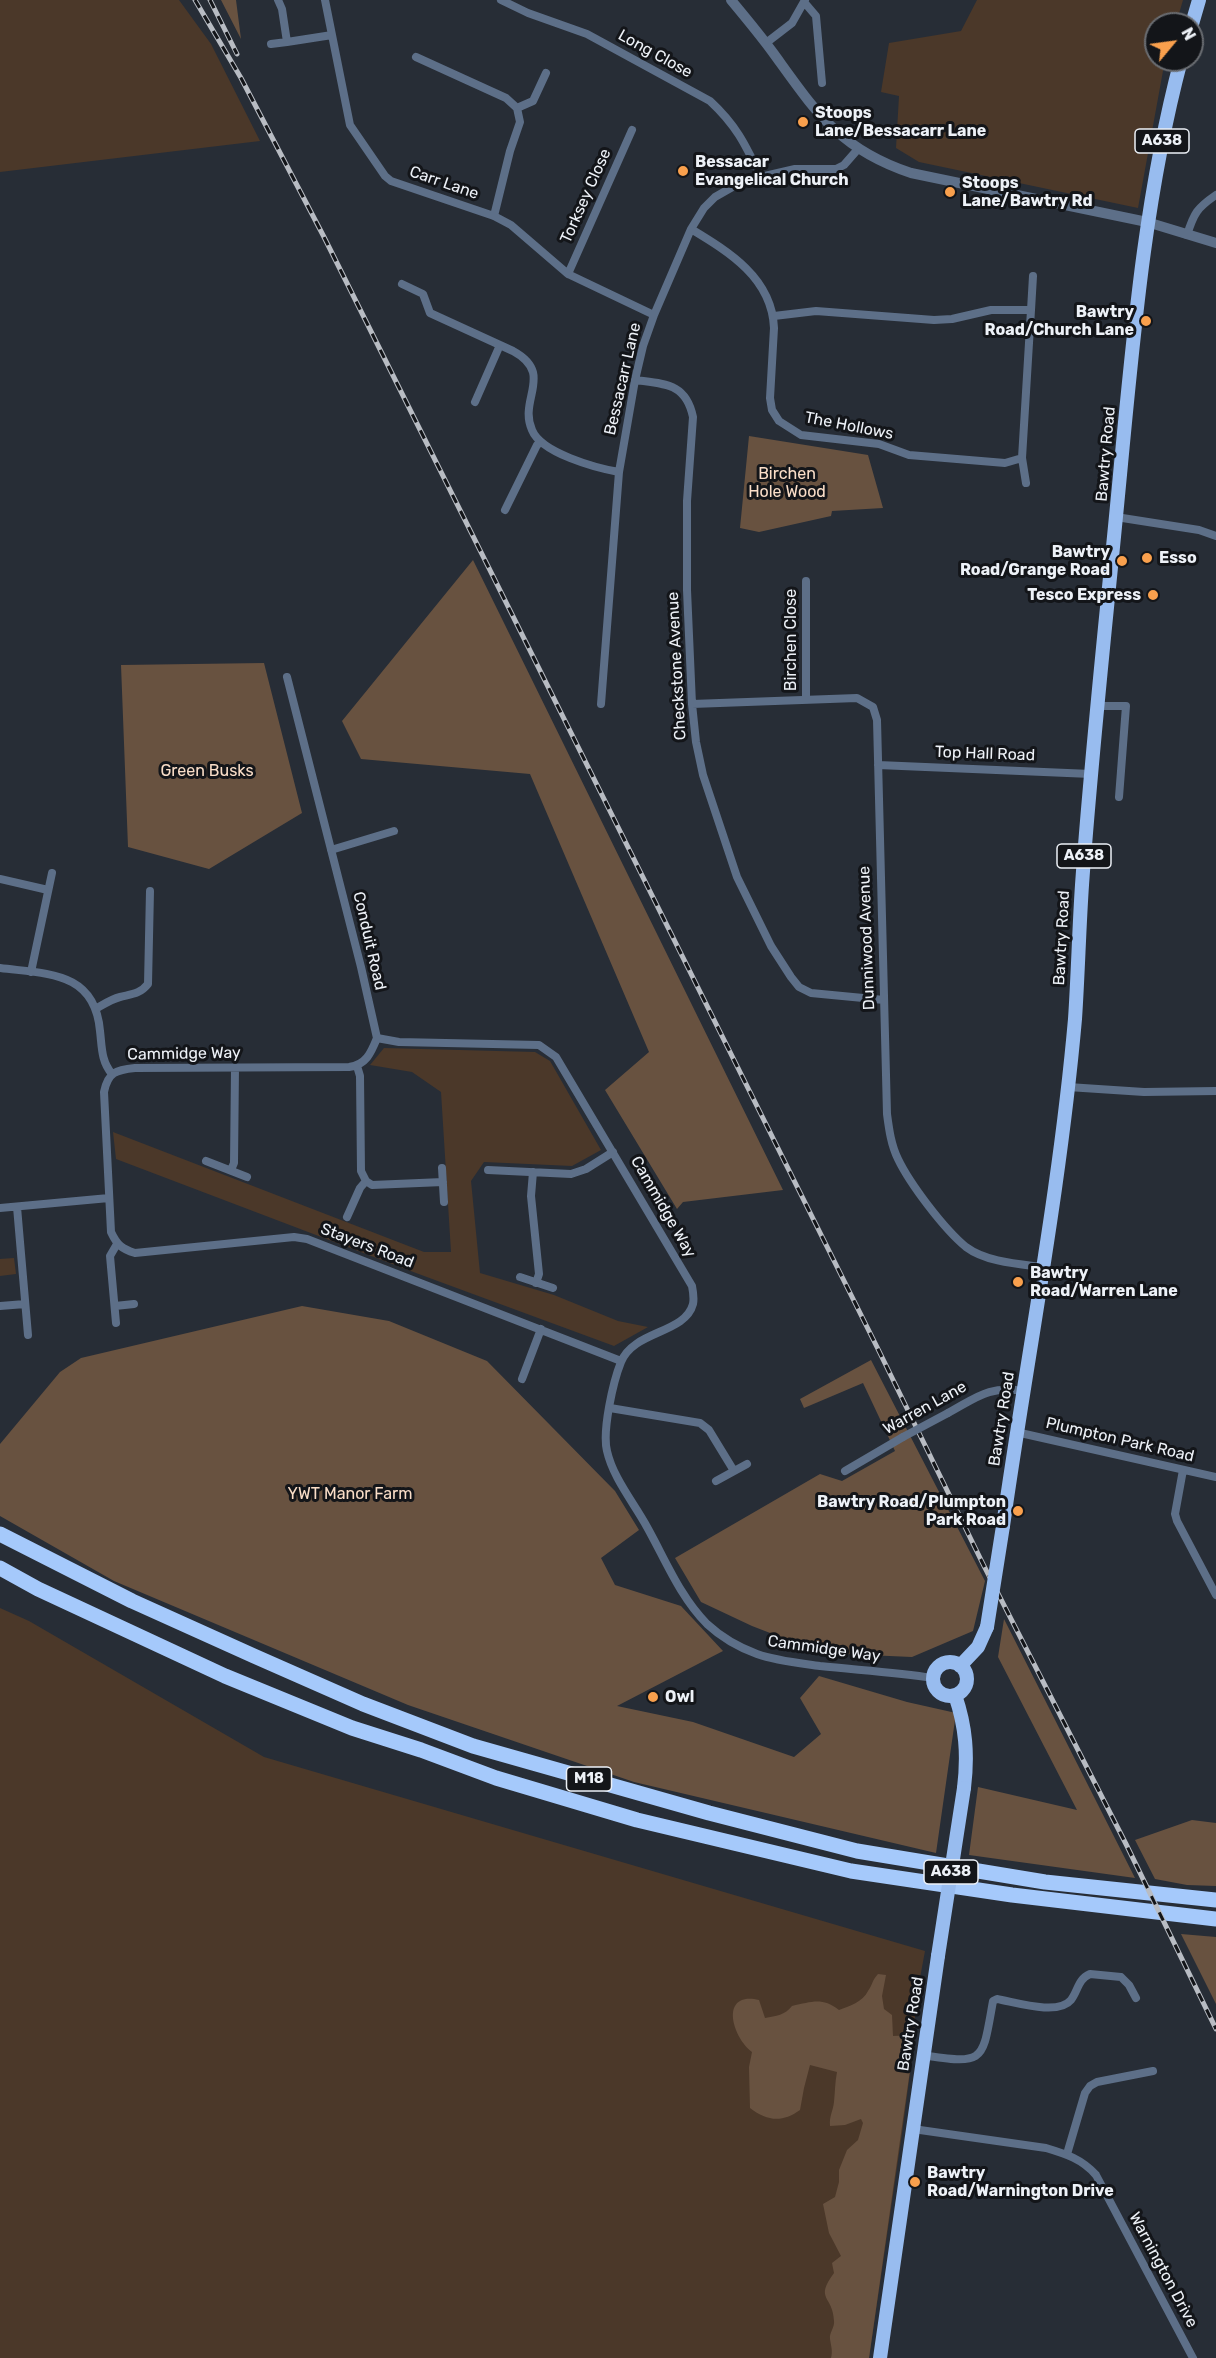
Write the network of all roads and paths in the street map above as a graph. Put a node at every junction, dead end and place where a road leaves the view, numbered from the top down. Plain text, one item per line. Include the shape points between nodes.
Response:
1 (278, 0) edge
2 (325, 0) edge
3 (501, 0) edge
4 (731, 0) edge
5 (804, 1) edge
6 (332, 35) junction
7 (287, 42) junction
8 (766, 43) junction
9 (272, 44) dead end
10 (416, 57) dead end
11 (546, 72) dead end
12 (1178, 72) edge
13 (822, 83) dead end
14 (517, 108) junction
15 (632, 130) dead end
16 (858, 149) junction
17 (760, 175) junction
18 (1216, 195) edge
19 (494, 216) junction
20 (1147, 222) junction
21 (691, 229) junction
22 (1187, 235) junction
23 (1216, 243) edge
24 (568, 274) junction
25 (1033, 276) dead end
26 (402, 284) dead end
27 (1031, 310) junction
28 (654, 315) junction
29 (774, 316) junction
30 (500, 345) junction
31 (635, 380) junction
32 (475, 402) dead end
33 (541, 442) junction
34 (1022, 458) junction
35 (619, 472) junction
36 (1026, 483) dead end
37 (505, 510) dead end
38 (1116, 517) junction
39 (1216, 536) edge
40 (806, 581) dead end
41 (287, 677) dead end
42 (806, 699) junction
43 (601, 704) dead end
44 (692, 704) junction
45 (1098, 706) junction
46 (878, 765) junction
47 (1091, 774) junction
48 (1119, 797) dead end
49 (394, 831) dead end
50 (331, 850) junction
51 (52, 873) dead end
52 (0, 879) edge
53 (48, 890) junction
54 (150, 891) dead end
55 (0, 968) edge
56 (31, 972) junction
57 (884, 1000) junction
58 (97, 1008) junction
59 (377, 1038) junction
60 (357, 1066) junction
61 (235, 1068) junction
62 (112, 1074) junction
63 (1068, 1087) junction
64 (1216, 1091) edge
65 (613, 1152) junction
66 (206, 1161) dead end
67 (442, 1168) dead end
68 (231, 1170) junction
69 (488, 1170) dead end
70 (533, 1172) junction
71 (247, 1177) dead end
72 (366, 1181) junction
73 (443, 1182) junction
74 (109, 1198) junction
75 (444, 1202) dead end
76 (17, 1207) junction
77 (0, 1208) edge
78 (347, 1217) dead end
79 (117, 1244) junction
80 (1042, 1267) junction
81 (519, 1277) dead end
82 (537, 1283) junction
83 (552, 1288) dead end
84 (134, 1304) dead end
85 (25, 1305) junction
86 (0, 1306) edge
87 (115, 1306) junction
88 (116, 1323) dead end
89 (541, 1329) junction
90 (28, 1335) dead end
91 (621, 1361) junction
92 (522, 1379) dead end
93 (1024, 1391) junction
94 (610, 1408) junction
95 (1016, 1432) junction
96 (747, 1464) dead end
97 (1183, 1470) junction
98 (734, 1471) junction
99 (845, 1471) dead end
100 (1216, 1477) edge
101 (716, 1481) dead end
102 (0, 1534) edge
103 (0, 1568) edge
104 (1216, 1595) edge
105 (960, 1666) junction
106 (933, 1678) junction
107 (955, 1695) junction
108 (1216, 1900) edge
109 (1216, 1919) edge
110 (1136, 1998) dead end
111 (922, 2055) junction
112 (1153, 2071) dead end
113 (913, 2129) junction
114 (1067, 2154) junction
115 (880, 2358) edge
116 (1193, 2358) edge

1 - 7 street
2 - 6 street, Carr Lane
3 - 17 street, Long Close via 587,34 710,101 739,133
4 - 8 street
5 - 8 street via 792,23
5 - 13 street via 816,16
6 - 7 street
6 - 19 street, Carr Lane via 350,125 385,176 428,195
7 - 9 street
8 - 16 street via 819,116
10 - 14 street via 506,98
11 - 14 street via 533,100
12 - 20 highway, Bawtry Road / A638
14 - 19 street via 519,129
15 - 24 street, Torksey Close
16 - 17 street, Bessacarr Lane via 836,169
16 - 20 street via 910,173
17 - 21 street, Bessacarr Lane via 715,197
18 - 22 street via 1194,213
19 - 24 street, Carr Lane via 520,231
20 - 22 street
20 - 38 highway, Bawtry Road / A638
21 - 28 street, Bessacarr Lane
21 - 29 street, The Hollows via 744,266 759,282
22 - 23 street
24 - 28 street, Carr Lane
25 - 27 street
26 - 30 street via 423,294 430,313
27 - 29 street via 991,310 934,320 816,311
27 - 34 street
28 - 31 street, Bessacarr Lane
29 - 34 street, The Hollows via 772,410 779,421 801,435 879,444 909,454 1005,462
30 - 32 street
30 - 33 street via 530,364 535,384 529,421
31 - 35 street, Bessacarr Lane
31 - 44 street, Checkstone Avenue via 679,390 686,396 693,417 687,541
33 - 35 street via 568,456
33 - 37 street
34 - 36 street
35 - 43 street, Bessacarr Lane
38 - 39 street
38 - 45 highway, Bawtry Road / A638
40 - 42 street, Birchen Close
41 - 50 street, Conduit Road
42 - 44 street, Dunniwood Avenue
42 - 46 street, Dunniwood Avenue via 857,698 873,707
44 - 57 street, Checkstone Avenue via 703,775 737,877 791,977 811,993
45 - 47 highway, Bawtry Road / A638
45 - 48 street via 1126,706
46 - 47 street, Top Hall Road
46 - 57 street, Dunniwood Avenue
47 - 63 highway, Bawtry Road / A638
49 - 50 street
50 - 59 street, Conduit Road
51 - 53 street
52 - 53 street
53 - 56 street
54 - 58 street via 148,984 136,994
55 - 56 street
56 - 58 street via 76,982
57 - 80 street, Dunniwood Avenue via 889,1135 902,1166 967,1247 990,1258
58 - 62 street via 104,1062
59 - 60 street via 365,1061
59 - 65 street, Cammidge Way via 399,1042 539,1045 556,1057
60 - 61 street, Cammidge Way
60 - 72 street via 361,1171
61 - 62 street, Cammidge Way via 135,1068
61 - 68 street
62 - 74 street, Cammidge Way via 104,1092
63 - 64 street
63 - 80 highway, Bawtry Road / A638
65 - 70 street via 571,1174
65 - 91 street, Cammidge Way via 692,1286 694,1303 688,1315 639,1341
66 - 68 street
67 - 73 street
68 - 71 street
69 - 70 street
70 - 82 street
72 - 73 street via 372,1185
72 - 78 street
73 - 75 street
74 - 76 street
74 - 79 street via 111,1232
76 - 77 street
76 - 85 street
79 - 87 street via 110,1256
79 - 89 street, Stayers Road via 135,1253 294,1237 307,1239
80 - 93 highway, Bawtry Road / A638
81 - 82 street
82 - 83 street
84 - 87 street
85 - 86 street
85 - 90 street
87 - 88 street
89 - 91 street, Stayers Road
89 - 92 street
91 - 94 street, Cammidge Way
93 - 95 highway, Bawtry Road / A638
93 - 99 street, Warren Lane, bridge via 989,1390
94 - 98 street via 700,1423 709,1430
94 - 106 street, Cammidge Way via 605,1439 612,1466 673,1574 706,1623 728,1641 758,1655 795,1663
95 - 97 street, Plumpton Park Road
95 - 105 highway, Bawtry Road / A638, bridge via 987,1627 978,1647
96 - 98 street
97 - 100 street, Plumpton Park Road
97 - 104 street via 1175,1514
98 - 101 street
102 - 108 highway, M18 via 132,1600 363,1704 473,1746 857,1851 1045,1882
103 - 109 highway, M18 via 215,1672 352,1728 496,1778 637,1820 851,1871
105 - 106 highway via 943,1664
105 - 107 highway via 966,1673 966,1682
106 - 107 highway via 939,1693
107 - 111 highway, Bawtry Road / A638, bridge via 966,1735 967,1761
110 - 111 street via 1121,1977 1089,1974 1081,1980 1070,2001 1059,2007 993,2001 986,2042 980,2053 969,2060
111 - 113 highway, Bawtry Road / A638
112 - 114 street via 1090,2086
113 - 114 street, Warnington Drive
113 - 115 highway, Bawtry Road / A638
114 - 116 street, Warnington Drive via 1096,2175

